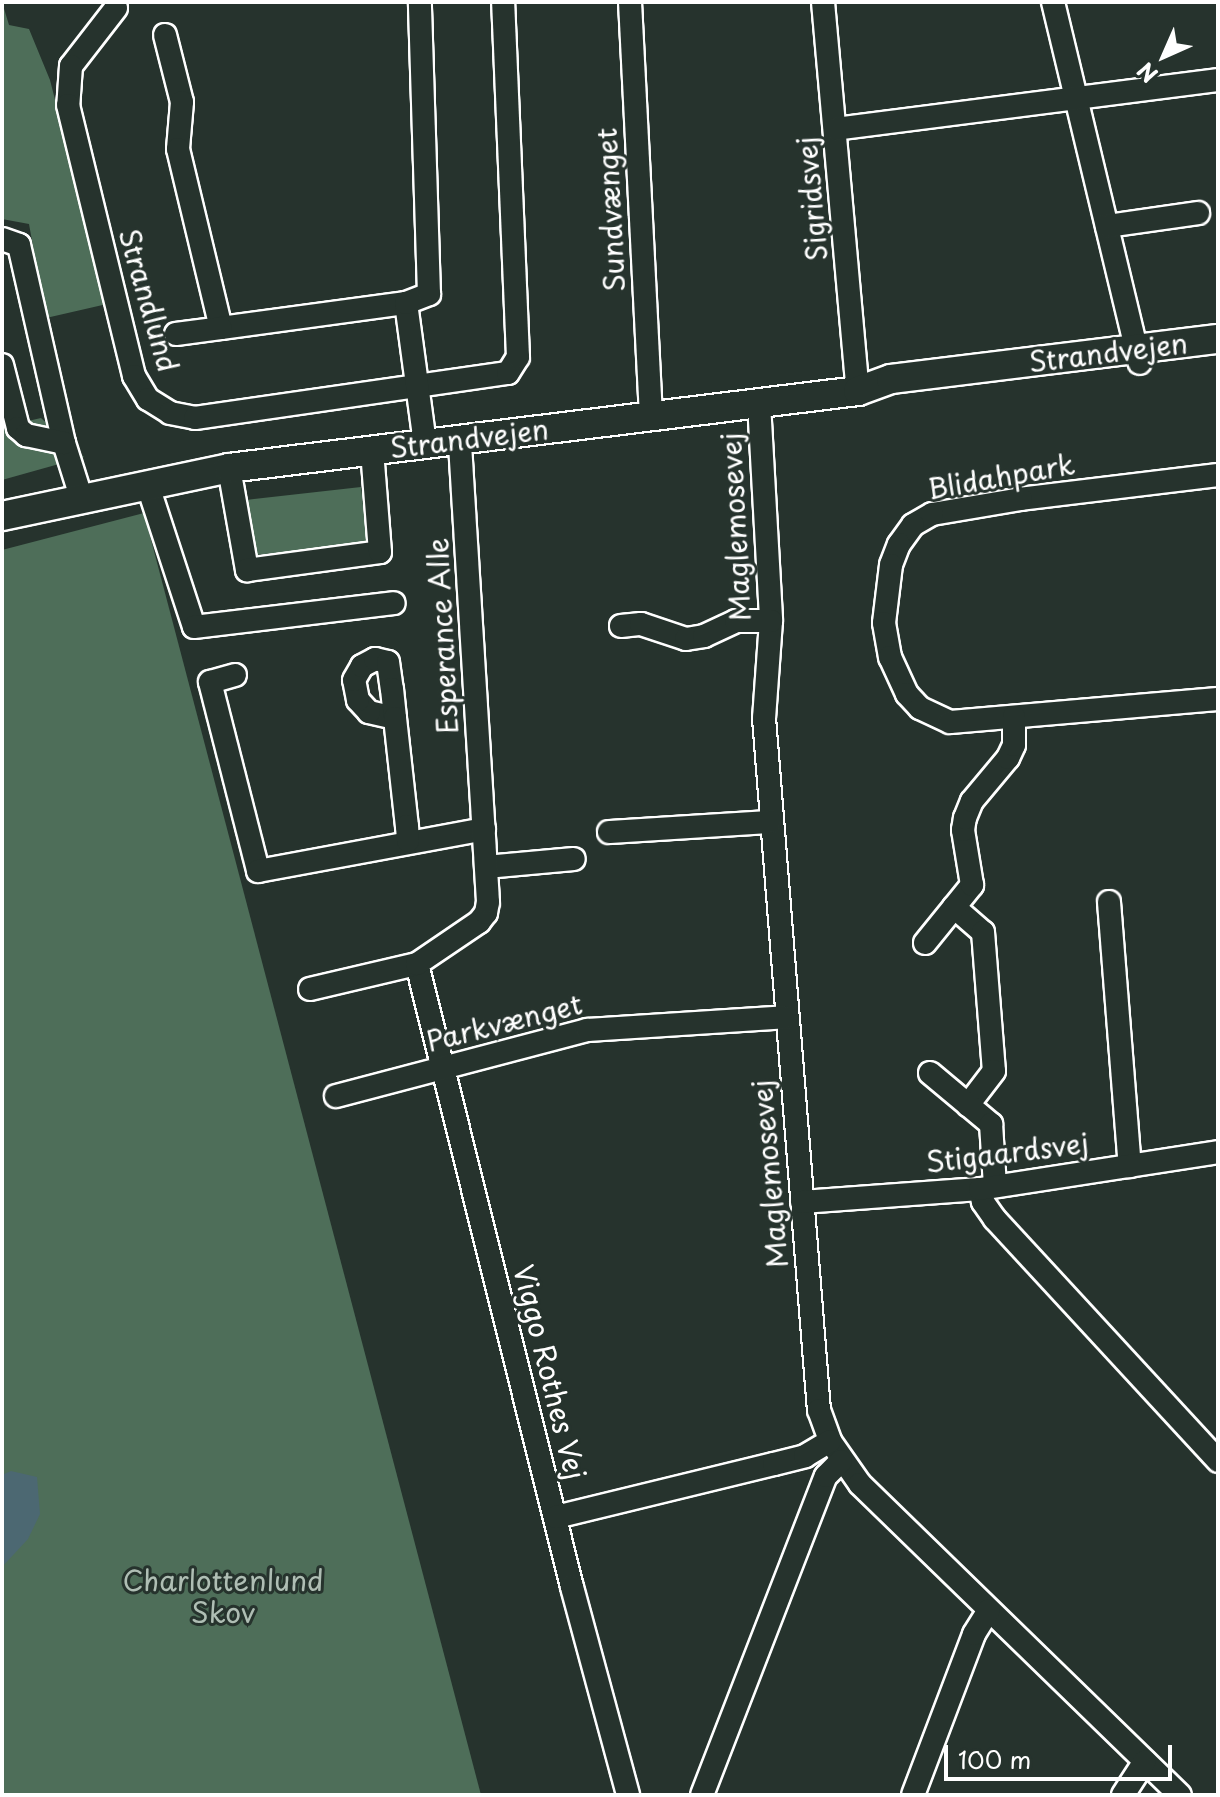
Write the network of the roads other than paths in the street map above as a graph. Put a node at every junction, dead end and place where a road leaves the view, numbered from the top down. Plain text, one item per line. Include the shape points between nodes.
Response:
1 (420, 2) edge
2 (503, 2) edge
3 (630, 2) edge
4 (823, 2) edge
5 (1053, 2) edge
6 (116, 8) dead end
7 (165, 35) dead end
8 (1218, 80) edge
9 (1076, 98) junction
10 (835, 129) junction
11 (1198, 213) dead end
12 (1107, 226) junction
13 (11, 242) edge
14 (406, 303) junction
15 (221, 328) junction
16 (176, 334) dead end
17 (1218, 339) edge
18 (1218, 352) edge
19 (1138, 356) junction
20 (2, 365) edge
21 (417, 385) junction
22 (858, 391) junction
23 (759, 403) junction
24 (651, 415) junction
25 (460, 440) junction
26 (64, 443) junction
27 (425, 444) junction
28 (372, 450) junction
29 (229, 468) junction
30 (1218, 475) edge
31 (147, 483) junction
32 (81, 497) junction
33 (2, 516) edge
34 (394, 603) dead end
35 (771, 621) junction
36 (621, 626) dead end
37 (235, 675) dead end
38 (1218, 699) edge
39 (1014, 717) junction
40 (395, 718) dead end
41 (770, 822) junction
42 (484, 829) junction
43 (609, 832) dead end
44 (408, 841) junction
45 (574, 859) dead end
46 (486, 867) junction
47 (1109, 902) dead end
48 (954, 907) junction
49 (925, 943) dead end
50 (417, 964) junction
51 (310, 989) dead end
52 (786, 1017) junction
53 (441, 1069) junction
54 (930, 1073) dead end
55 (336, 1096) dead end
56 (968, 1105) junction
57 (1218, 1152) edge
58 (1130, 1166) junction
59 (987, 1188) junction
60 (802, 1202) junction
61 (830, 1441) junction
62 (841, 1461) junction
63 (1218, 1461) edge
64 (556, 1517) junction
65 (989, 1610) junction
66 (1145, 1761) junction
67 (628, 1795) edge
68 (702, 1795) edge
69 (913, 1795) edge
70 (1123, 1795) edge
71 (1180, 1795) edge

1 - 14 street via 429,294
2 - 21 street, Strandlund via 518,357 508,373
3 - 24 street, Sundvænget
4 - 10 street, Sigridsvej
5 - 9 street
6 - 21 street, Strandlund via 71,66 68,105 134,376 148,399 170,413 195,418
7 - 15 street via 182,102 178,149
8 - 9 street
9 - 10 street
9 - 12 street
10 - 22 street, Sigridsvej
11 - 12 street
12 - 19 street
13 - 26 street
14 - 15 street, Strandlund
14 - 21 street
15 - 16 street, Strandlund
17 - 19 main road, Strandvejen
18 - 19 main road, Strandvejen
19 - 22 main road, Strandvejen via 892,393
20 - 26 street via 18,428 26,435
21 - 27 street
22 - 23 main road, Strandvejen
23 - 24 main road, Strandvejen
23 - 35 street, Maglemosevej
24 - 25 main road, Strandvejen
25 - 27 main road, Strandvejen
25 - 42 street, Esperance Alle
26 - 32 street
27 - 28 main road, Strandvejen
28 - 29 main road, Strandvejen
28 - 29 street via 380,552 247,570
29 - 31 main road, Strandvejen
30 - 39 street, Blidahpark via 932,514 905,535 891,565 884,623 897,678 920,708 950,722
31 - 32 main road, Strandvejen
31 - 34 street via 194,627
32 - 33 main road, Strandvejen
35 - 36 street via 736,621 686,639 641,624
35 - 41 street, Maglemosevej via 764,718
37 - 44 street via 210,682 258,871
38 - 39 street, Blidahpark
39 - 48 street via 1014,745 1008,758 972,801 965,818 972,885
40 - 44 street, Esperance Alle
41 - 43 street
41 - 52 street, Maglemosevej
42 - 44 street
42 - 46 street, Esperance Alle
45 - 46 street
46 - 50 street, Esperance Alle via 486,913
47 - 58 street
48 - 49 street
48 - 56 street via 983,932 994,1071
50 - 51 street, Esperance Alle
50 - 53 street, Viggo Rothes Vej
52 - 53 street, Parkvænget via 587,1030
52 - 60 street, Maglemosevej
53 - 55 street, Parkvænget
53 - 64 street, Viggo Rothes Vej
54 - 56 street
56 - 59 street via 991,1124
57 - 58 street, Stigaardsvej
58 - 59 street, Stigaardsvej
59 - 60 street, Stigaardsvej
59 - 63 street via 983,1202 995,1219
60 - 61 street, Maglemosevej via 819,1410
61 - 62 street, Maglemosevej
61 - 64 street via 805,1456
62 - 65 street, Maglemosevej
62 - 68 street via 826,1476
64 - 67 street, Viggo Rothes Vej
65 - 66 street, Maglemosevej
65 - 69 street via 974,1634
66 - 70 street
66 - 71 street, Maglemosevej

